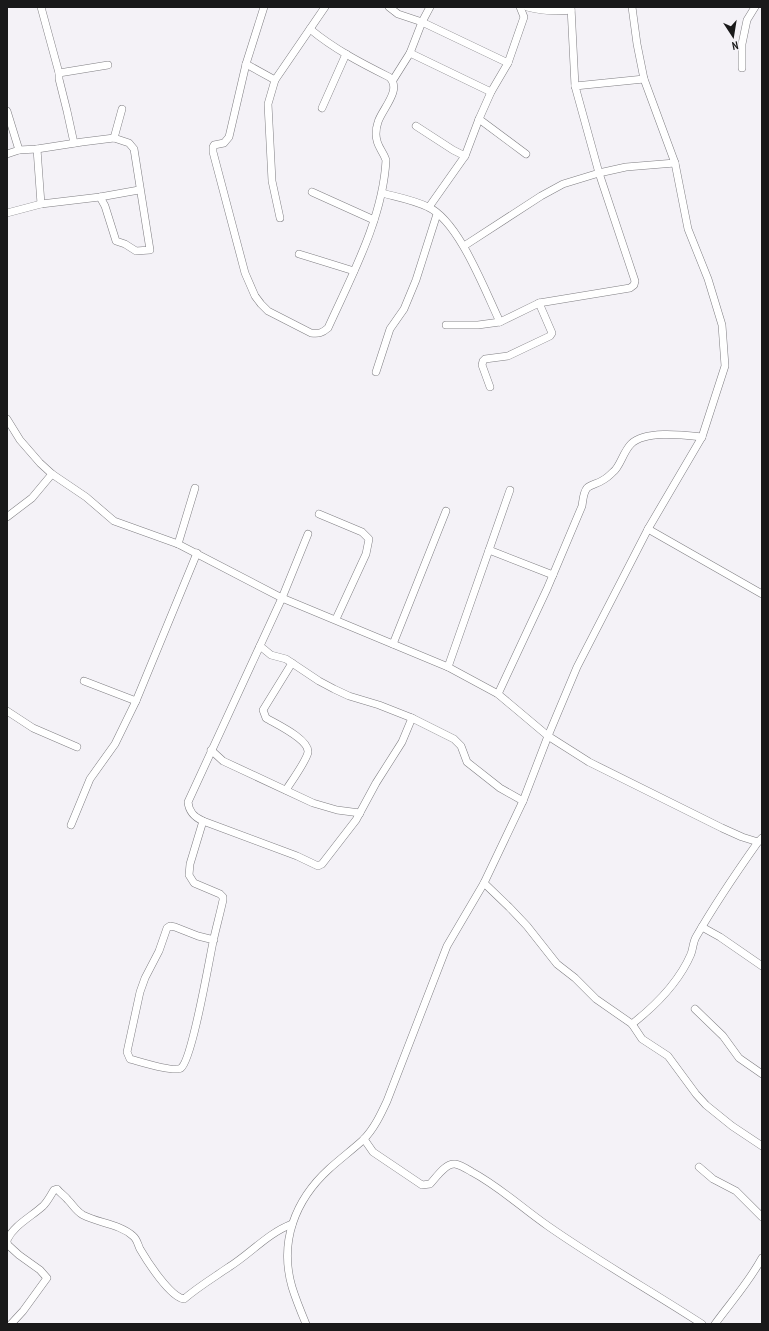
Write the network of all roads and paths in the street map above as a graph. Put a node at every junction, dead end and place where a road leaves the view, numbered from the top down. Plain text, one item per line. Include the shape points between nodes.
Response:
1 (41, 7) edge
2 (264, 7) edge
3 (325, 7) edge
4 (389, 7) edge
5 (430, 7) edge
6 (520, 7) edge
7 (527, 7) edge
8 (632, 7) edge
9 (755, 7) edge
10 (571, 8) edge
11 (422, 22) junction
12 (310, 28) junction
13 (410, 53) junction
14 (346, 54) junction
15 (508, 63) junction
16 (246, 64) junction
17 (108, 65) dead end
18 (742, 68) dead end
19 (59, 73) junction
20 (644, 79) junction
21 (275, 80) junction
22 (393, 80) junction
23 (575, 86) junction
24 (491, 92) junction
25 (322, 108) dead end
26 (122, 109) dead end
27 (7, 111) edge
28 (479, 119) junction
29 (416, 126) dead end
30 (114, 138) junction
31 (74, 143) junction
32 (37, 149) junction
33 (18, 150) junction
34 (7, 154) edge
35 (526, 154) dead end
36 (465, 156) junction
37 (674, 163) junction
38 (599, 173) junction
39 (139, 190) junction
40 (312, 192) dead end
41 (382, 193) junction
42 (100, 197) junction
43 (41, 204) junction
44 (429, 207) junction
45 (7, 213) edge
46 (437, 214) junction
47 (280, 218) dead end
48 (374, 220) junction
49 (464, 246) junction
50 (298, 254) dead end
51 (354, 272) junction
52 (539, 303) junction
53 (500, 322) junction
54 (446, 326) dead end
55 (376, 372) dead end
56 (490, 387) dead end
57 (7, 418) edge
58 (702, 437) junction
59 (52, 474) junction
60 (195, 488) dead end
61 (510, 490) dead end
62 (446, 511) dead end
63 (319, 514) dead end
64 (7, 517) edge
65 (648, 529) junction
66 (308, 534) dead end
67 (178, 544) junction
68 (489, 550) junction
69 (197, 553) junction
70 (553, 575) junction
71 (762, 594) edge
72 (282, 598) junction
73 (336, 619) junction
74 (393, 644) junction
75 (260, 646) junction
76 (292, 663) junction
77 (448, 667) junction
78 (84, 681) dead end
79 (498, 694) junction
80 (136, 701) junction
81 (7, 711) edge
82 (412, 718) junction
83 (548, 736) junction
84 (77, 747) dead end
85 (211, 750) junction
86 (286, 790) junction
87 (523, 801) junction
88 (360, 813) junction
89 (203, 821) junction
90 (71, 825) dead end
91 (760, 840) edge
92 (484, 883) junction
93 (702, 927) junction
94 (214, 940) junction
95 (762, 966) edge
96 (695, 1009) dead end
97 (632, 1024) junction
98 (762, 1074) edge
99 (364, 1139) junction
100 (762, 1146) edge
101 (700, 1167) dead end
102 (762, 1217) edge
103 (292, 1224) junction
104 (7, 1241) edge
105 (762, 1258) edge
106 (11, 1324) edge
107 (306, 1324) edge
108 (702, 1324) edge
109 (715, 1324) edge

1 - 19 street
2 - 16 street
3 - 12 street
4 - 11 street via 402,16
5 - 11 street
6 - 15 street via 524,17
7 - 10 street via 559,12
8 - 20 street
9 - 18 street via 747,20 742,44
10 - 23 street
11 - 13 street
11 - 15 street
12 - 14 street
12 - 21 street
13 - 22 street
13 - 24 street
14 - 22 street
14 - 25 street
15 - 24 street
16 - 21 street
16 - 51 street via 229,137 224,143 214,145 212,152 245,273 255,296 268,311 311,333 318,334 328,328
17 - 19 street
19 - 31 street
20 - 23 street
20 - 37 street
21 - 47 street via 268,104 269,133 272,181
22 - 41 street via 393,92 378,121 376,134 377,145 386,160
23 - 38 street
24 - 28 street
26 - 30 street
27 - 33 street
28 - 35 street
28 - 36 street
29 - 36 street
30 - 31 street
30 - 39 street via 129,143 134,149
31 - 32 street
32 - 33 street
32 - 43 street
33 - 34 street
36 - 44 street
37 - 38 street via 626,167
37 - 58 street via 688,229 722,325 726,366
38 - 49 street via 563,184
38 - 52 street via 635,281 634,285 630,288
39 - 42 street
39 - 42 street via 150,250 136,251 116,242
40 - 48 street
41 - 44 street
41 - 48 street
42 - 43 street
43 - 45 street
44 - 46 street
46 - 49 street via 448,222
46 - 55 street via 416,280 404,309 390,329
48 - 51 street
49 - 53 street
50 - 51 street
52 - 53 street
52 - 56 street via 552,333 508,356 485,359 482,365
53 - 54 street
57 - 59 street via 20,440
58 - 65 street
58 - 70 street via 654,435 632,443 615,470 602,481 588,487 585,492 582,506
59 - 64 street via 32,498
59 - 67 street via 86,497 114,521
60 - 67 street
61 - 68 street
62 - 74 street
63 - 73 street via 362,532 369,539 366,554
65 - 71 street
65 - 83 street via 577,667
66 - 72 street
67 - 69 street
68 - 70 street
68 - 77 street
69 - 72 street
69 - 80 street
70 - 79 street
72 - 73 street
72 - 75 street
73 - 74 street
74 - 77 street
75 - 76 street via 271,655
75 - 85 street
76 - 82 street via 344,694 379,704
76 - 86 street via 263,710 266,718 294,734 308,747 308,754
77 - 79 street
78 - 80 street
79 - 83 street
80 - 90 street via 115,744 90,779
81 - 84 street via 33,728
82 - 87 street via 454,739 461,746 467,762 500,788
82 - 88 street via 402,742
83 - 87 street
83 - 91 street via 589,762 722,828 742,837
85 - 86 street via 223,761
85 - 89 street via 188,802 188,808 196,818
86 - 88 street via 313,803
87 - 92 street
88 - 89 street via 348,832 318,866
89 - 94 street via 189,875 194,883 223,897
91 - 93 street
92 - 97 street via 510,907 557,964 596,999
92 - 99 street via 447,946 387,1101 378,1120
93 - 95 street
93 - 97 street via 694,939 691,954 671,986
94 - 94 street via 185,1063 177,1070 130,1059 127,1052 140,992 167,928 174,927
96 - 98 street via 723,1036 739,1058
97 - 100 street via 642,1039 668,1056 706,1105
99 - 103 street via 313,1186
99 - 108 street via 373,1152 422,1185 430,1184 453,1164 482,1177 547,1225
101 - 102 street via 713,1179 736,1191
103 - 104 street via 280,1229 184,1299 171,1292 141,1250 135,1237 121,1228 77,1212 57,1189 43,1206 15,1229
103 - 107 street via 287,1247 289,1273
104 - 106 street via 8,1245 47,1278
105 - 109 street via 753,1275

